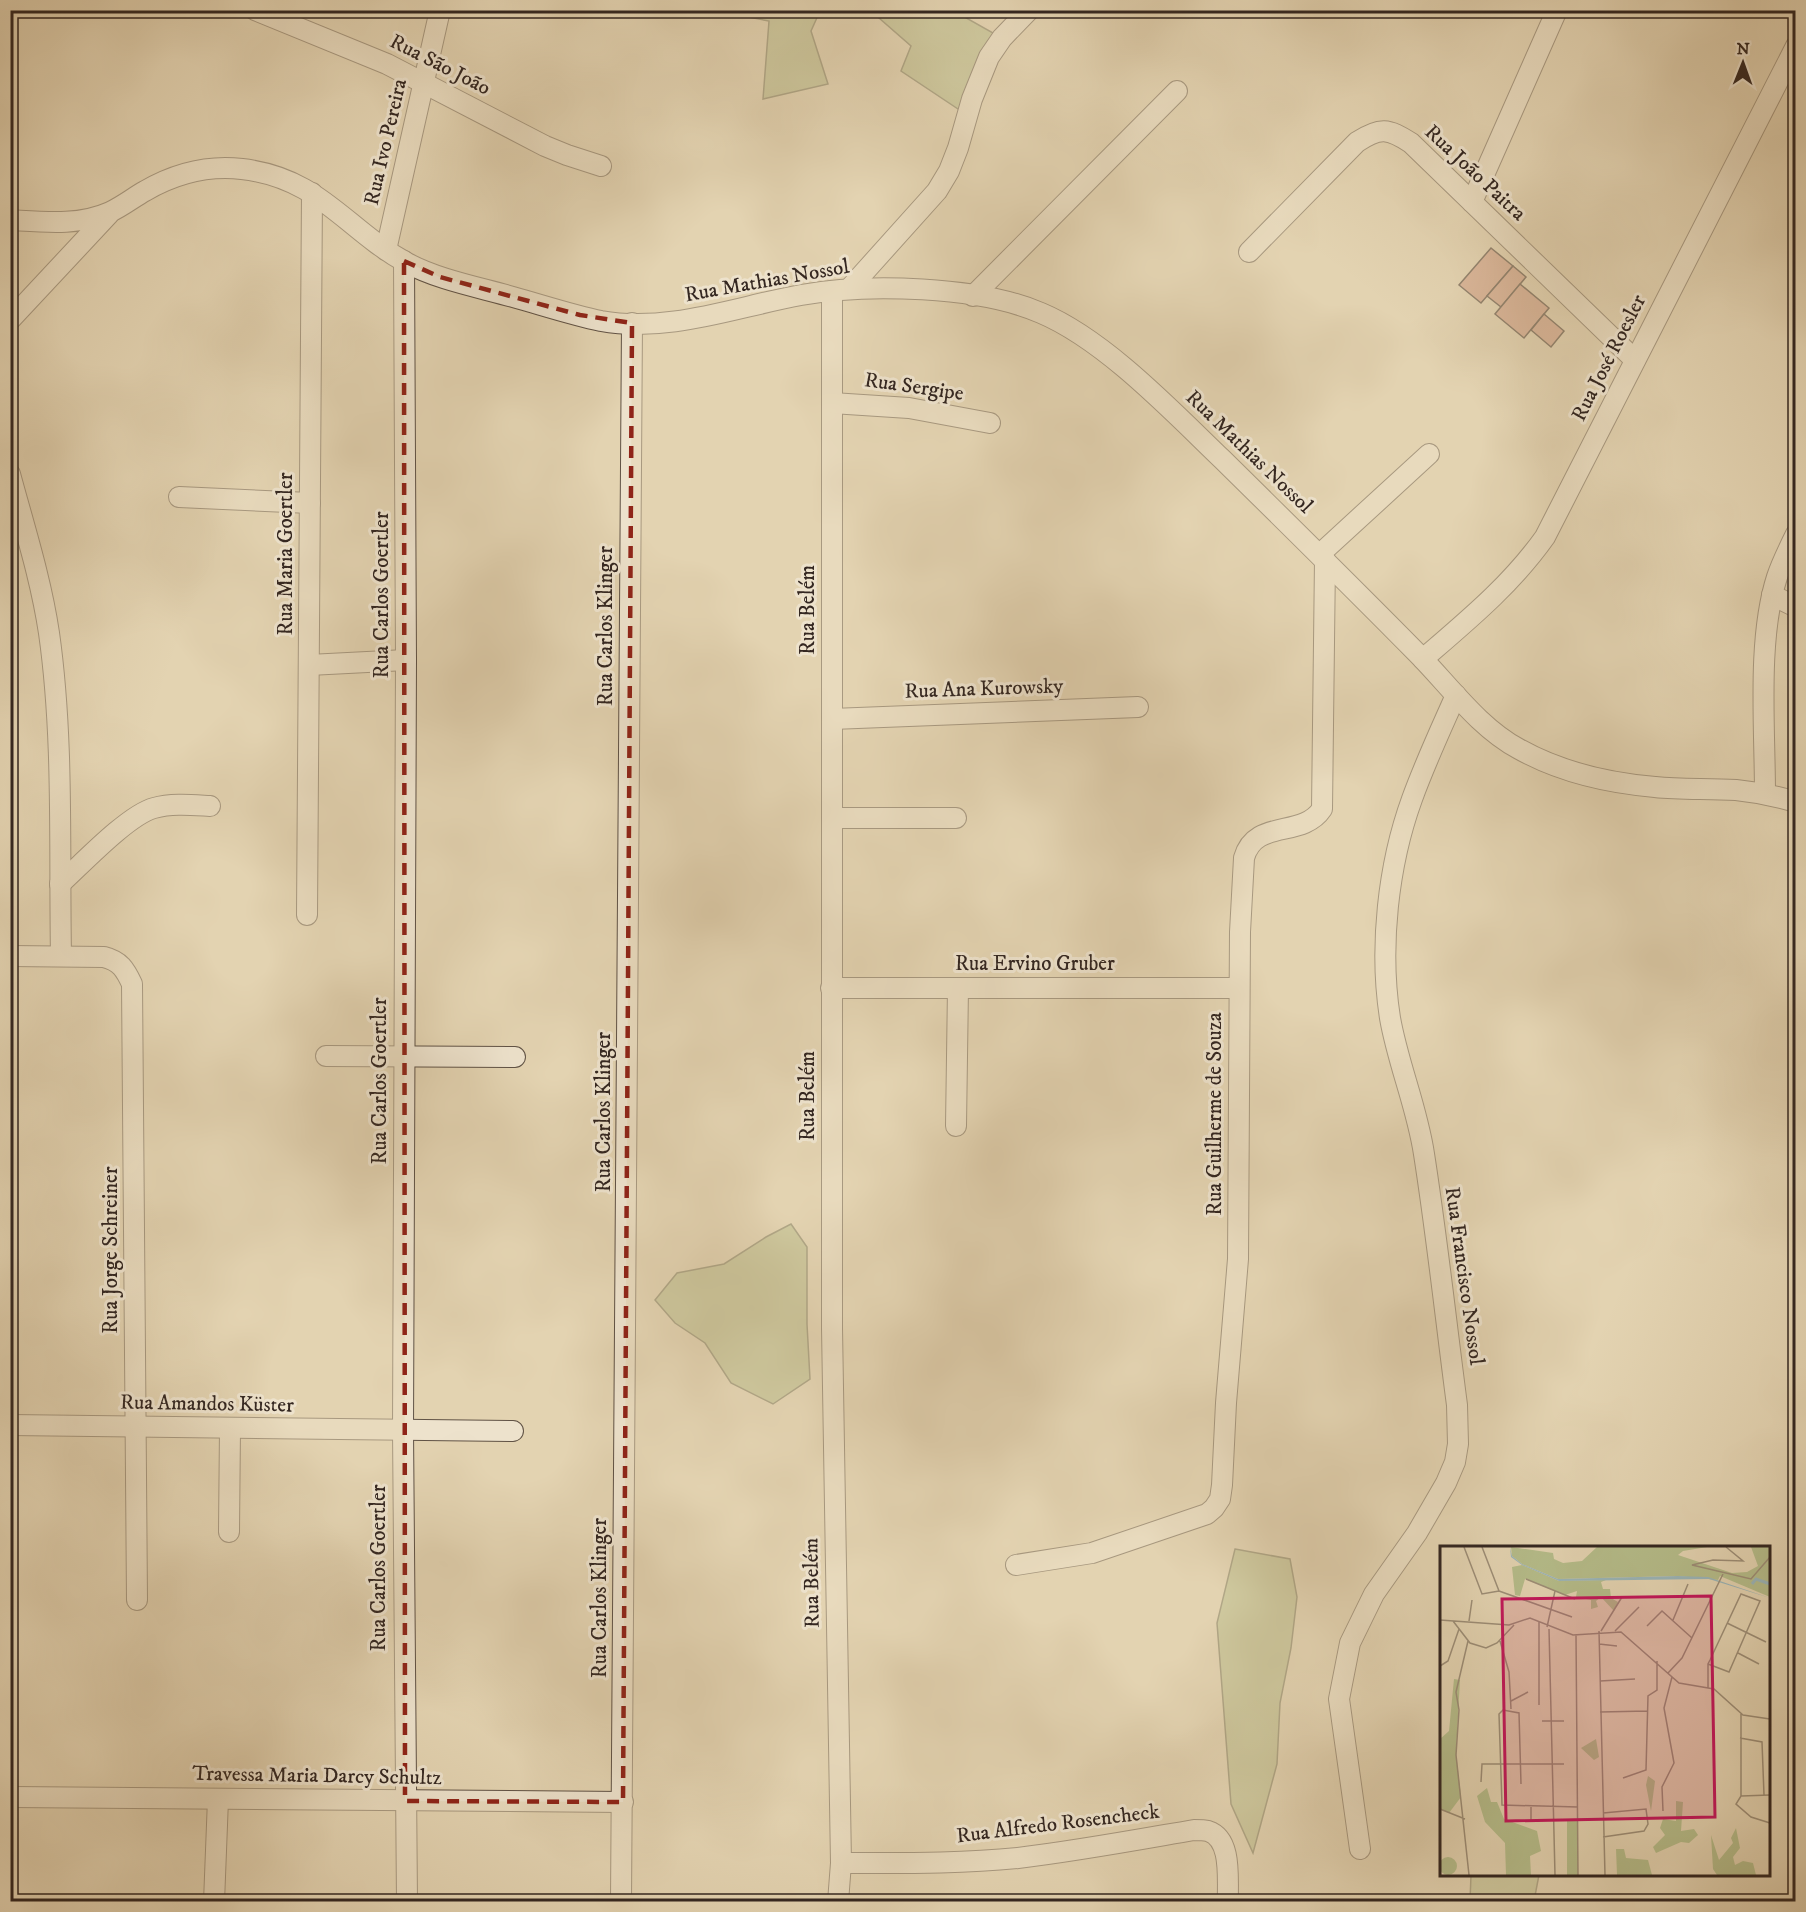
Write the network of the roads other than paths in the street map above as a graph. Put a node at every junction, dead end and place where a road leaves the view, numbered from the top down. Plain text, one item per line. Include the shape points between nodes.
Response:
1 (255, 10) edge
2 (440, 10) edge
3 (1029, 10) edge
4 (1557, 10) edge
5 (1796, 46) edge
6 (424, 82) junction
7 (1177, 91) dead end
8 (601, 166) dead end
9 (312, 193) junction
10 (1472, 202) junction
11 (112, 211) junction
12 (10, 220) edge
13 (386, 250) junction
14 (1249, 252) dead end
15 (404, 261) junction
16 (840, 290) junction
17 (973, 296) junction
18 (10, 320) edge
19 (632, 323) junction
20 (1635, 360) junction
21 (832, 403) junction
22 (990, 423) dead end
23 (1429, 454) dead end
24 (10, 474) edge
25 (179, 497) dead end
26 (310, 503) junction
27 (1796, 534) edge
28 (1322, 557) junction
29 (1772, 595) junction
30 (1796, 607) edge
31 (1423, 659) junction
32 (406, 660) junction
33 (309, 665) junction
34 (1456, 694) junction
35 (1138, 707) dead end
36 (832, 719) junction
37 (1765, 794) junction
38 (1796, 802) edge
39 (210, 806) dead end
40 (832, 818) junction
41 (956, 818) dead end
42 (60, 884) junction
43 (307, 915) dead end
44 (10, 956) edge
45 (61, 956) junction
46 (831, 988) junction
47 (958, 988) junction
48 (1239, 988) junction
49 (326, 1056) dead end
50 (404, 1056) junction
51 (515, 1057) dead end
52 (956, 1126) dead end
53 (10, 1425) edge
54 (136, 1426) junction
55 (230, 1428) junction
56 (403, 1430) junction
57 (513, 1431) dead end
58 (229, 1532) dead end
59 (1016, 1565) dead end
60 (137, 1600) dead end
61 (10, 1797) edge
62 (218, 1799) junction
63 (405, 1801) junction
64 (623, 1802) junction
65 (1360, 1850) dead end
66 (841, 1863) junction
67 (214, 1902) edge
68 (407, 1902) edge
69 (621, 1902) edge
70 (838, 1902) edge
71 (1228, 1902) edge

1 - 6 street, Rua São João
2 - 6 street, Rua Ivo Pereira
3 - 16 street via 989,57 955,156 937,191
4 - 10 street
5 - 20 street, Rua José Roesler
6 - 8 street, Rua São João via 545,146
6 - 13 street, Rua Ivo Pereira
7 - 17 street
9 - 11 street, Rua Mathias Nossol via 269,174 213,168 189,171 160,182
9 - 13 street, Rua Mathias Nossol
9 - 26 street, Rua Maria Goertler
10 - 14 street, Rua João Paitra via 1411,143 1383,130 1357,142
10 - 20 street, Rua João Paitra
11 - 12 street, Rua Mathias Nossol via 71,222
11 - 18 street
13 - 15 street, Rua Mathias Nossol
15 - 19 street, Rua Mathias Nossol via 440,277 604,321
15 - 32 street, Rua Carlos Goertler
16 - 17 street, Rua Mathias Nossol via 912,289
16 - 19 street, Rua Mathias Nossol via 678,321
16 - 21 street, Rua Belém
17 - 28 street, Rua Mathias Nossol via 1046,315 1104,352 1171,410
19 - 64 street, Rua Carlos Klinger
20 - 31 street, Rua José Roesler via 1554,520 1532,555 1500,591
21 - 22 street, Rua Sergipe via 909,408
21 - 36 street, Rua Belém
23 - 28 street
24 - 42 street via 40,591 51,653 57,710
25 - 26 street
26 - 33 street, Rua Maria Goertler
27 - 29 street
28 - 31 street, Rua Mathias Nossol
28 - 48 street, Rua Guilherme de Souza via 1322,809 1307,824 1261,835 1246,849
29 - 30 street
29 - 37 street via 1765,663
31 - 34 street, Rua Mathias Nossol
32 - 33 street
32 - 50 street, Rua Carlos Goertler
33 - 43 street, Rua Maria Goertler
34 - 37 street, Rua Mathias Nossol via 1498,737 1562,768 1626,784
34 - 65 street, Rua Francisco Nossol via 1404,826 1396,857 1385,962 1391,1020 1424,1153 1457,1405 1458,1444 1446,1483 1374,1594 1350,1643 1339,1699
35 - 36 street, Rua Ana Kurowsky
36 - 40 street, Rua Belém
37 - 38 street, Rua Mathias Nossol
39 - 42 street via 165,806 141,813
40 - 41 street
40 - 46 street, Rua Belém
42 - 45 street
44 - 45 street, Rua Jorge Schreiner
45 - 54 street, Rua Jorge Schreiner via 114,960 123,966 132,984
46 - 47 street, Rua Ervino Gruber
46 - 66 street, Rua Belém
47 - 48 street, Rua Ervino Gruber
47 - 52 street
48 - 59 street, Rua Guilherme de Souza via 1238,1259 1220,1499 1207,1514 1112,1548
49 - 50 street
50 - 51 street
50 - 56 street, Rua Carlos Goertler
53 - 54 street, Rua Amandos Küster
54 - 55 street, Rua Amandos Küster
54 - 60 street, Rua Jorge Schreiner
55 - 56 street, Rua Amandos Küster
55 - 58 street
56 - 57 street, Rua Amandos Küster
56 - 63 street, Rua Carlos Goertler
61 - 62 street, Travessa Maria Darcy Schultz
62 - 63 street, Travessa Maria Darcy Schultz
62 - 67 street
63 - 64 street, Travessa Maria Darcy Schultz
63 - 68 street, Rua Carlos Goertler
64 - 69 street, Rua Carlos Klinger
66 - 70 street, Rua Belém
66 - 71 street, Rua Alfredo Rosencheck via 1018,1858 1194,1830 1209,1831 1220,1839 1226,1851

